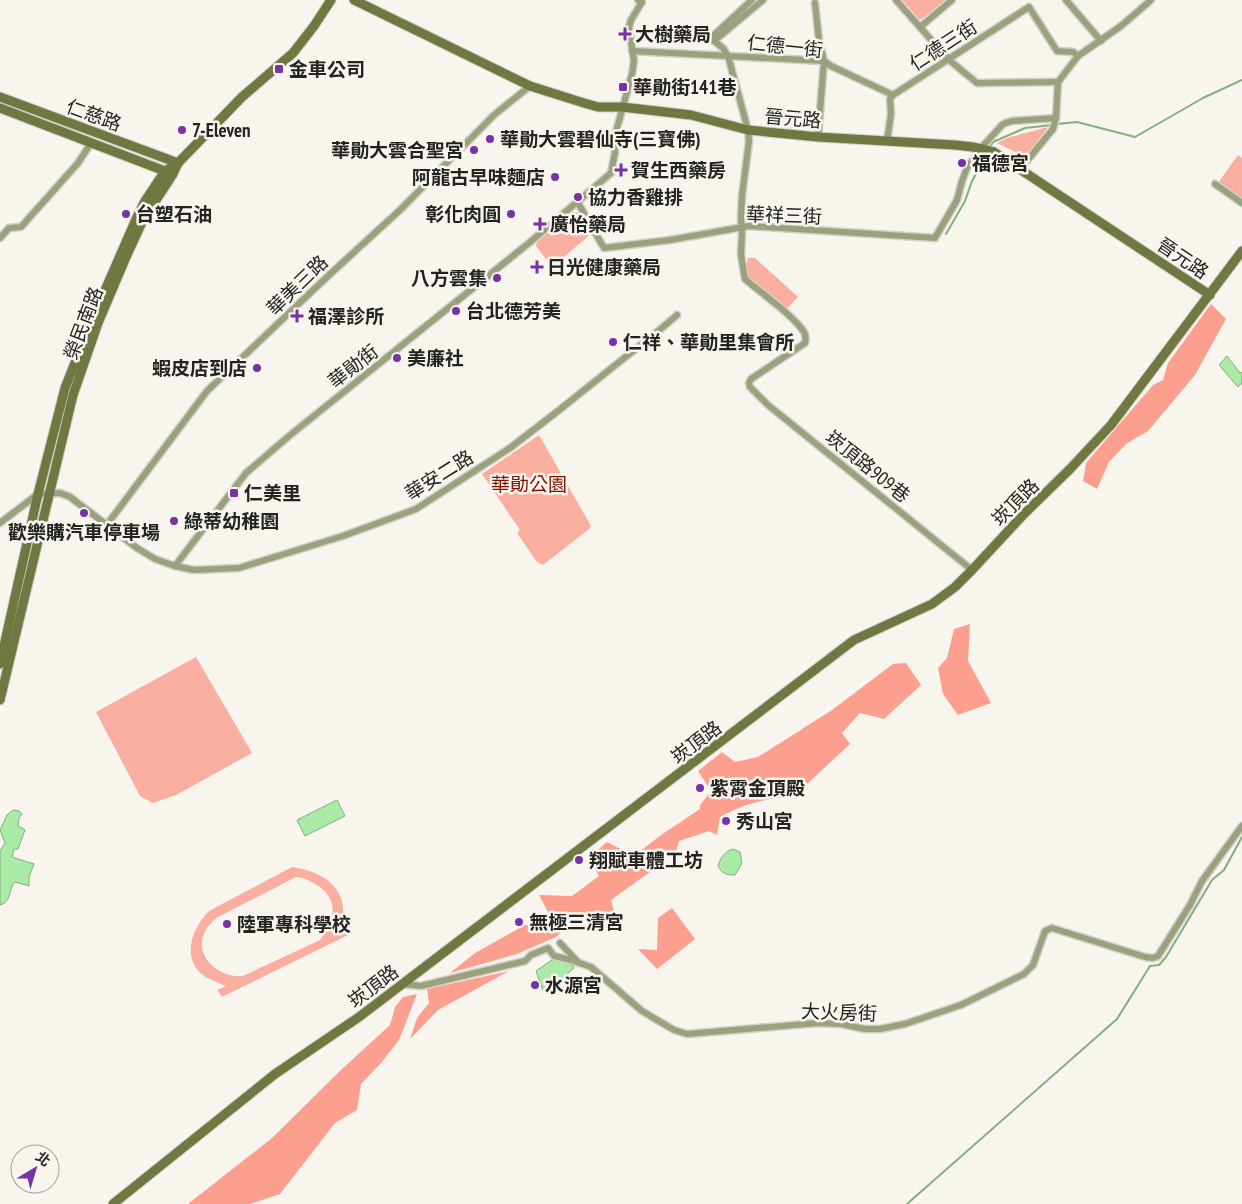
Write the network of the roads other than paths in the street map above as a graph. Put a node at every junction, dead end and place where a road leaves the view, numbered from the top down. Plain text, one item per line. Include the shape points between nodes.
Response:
1 (330, 0) edge
2 (354, 0) edge
3 (638, 0) edge
4 (752, 0) edge
5 (763, 0) edge
6 (896, 0) edge
7 (952, 0) edge
8 (1066, 0) edge
9 (1151, 0) edge
10 (815, 3) dead end
11 (920, 27) junction
12 (714, 41) junction
13 (1101, 41) junction
14 (632, 50) junction
15 (728, 56) junction
16 (1078, 56) junction
17 (949, 60) junction
18 (824, 61) junction
19 (1058, 82) junction
20 (530, 86) junction
21 (893, 95) junction
22 (0, 97) edge
23 (622, 107) junction
24 (0, 108) edge
25 (1056, 118) junction
26 (748, 130) junction
27 (818, 137) junction
28 (888, 141) junction
29 (91, 143) junction
30 (981, 148) junction
31 (178, 163) junction
32 (1021, 168) junction
33 (169, 173) junction
34 (1215, 184) dead end
35 (578, 203) junction
36 (1242, 203) edge
37 (742, 228) junction
38 (0, 238) edge
39 (1242, 251) edge
40 (1210, 295) junction
41 (677, 314) dead end
42 (95, 321) junction
43 (749, 383) joint
44 (38, 494) junction
45 (50, 494) junction
46 (0, 523) edge
47 (106, 526) junction
48 (174, 566) junction
49 (972, 570) junction
50 (0, 664) edge
51 (0, 700) edge
52 (1242, 826) edge
53 (560, 943) dead end
54 (579, 963) junction
55 (402, 984) junction
56 (113, 1204) edge

1 - 31 street, 榮民南路 via 292,53
2 - 20 street, 晉元路
3 - 14 street, 華勛街 via 642,2 629,28
4 - 12 street via 713,36
5 - 12 street
6 - 11 street
7 - 11 street
8 - 13 street
9 - 13 street
10 - 18 street
11 - 17 street
12 - 15 street, 仁德一街 via 724,48
13 - 16 street
14 - 15 street, 仁德一街
14 - 23 street, 華勛街 via 632,74
15 - 18 street, 仁德一街
15 - 26 street, 仁德一街
16 - 17 street, 仁德三街 via 1073,52 1057,51 1029,7
16 - 19 street
17 - 19 street via 977,83
17 - 21 street, 仁德三街
18 - 21 street, 仁德一街
18 - 27 street
19 - 25 street
20 - 23 street, 晉元路 via 598,107
20 - 47 street, 華美三路 via 494,115 400,210 207,391
21 - 28 street via 890,99
22 - 31 street, 仁慈路
23 - 26 street, 晉元路 via 691,115
23 - 35 street, 華勛街 via 614,139 612,173
24 - 29 street, 仁慈路
25 - 30 street via 1003,124
25 - 32 street via 1053,129
26 - 27 street, 晉元路
26 - 37 street, 仁德一街
27 - 28 street, 晉元路
28 - 30 street, 晉元路
29 - 33 street, 仁慈路
29 - 38 street via 78,163 21,227 9,228
30 - 32 street, 晉元路
30 - 37 street, 華祥三街 via 967,168 957,200 935,238
31 - 33 street, 榮民南路
32 - 40 street, 晉元路
33 - 42 street, 榮民南路 via 137,216
34 - 36 street
35 - 37 street, 華祥三街 via 604,248
35 - 48 street, 華勛街 via 246,473
37 - 43 street, 仁德一街 via 741,254 745,279 789,316 806,338 804,343
39 - 40 street, 崁頂路
40 - 49 street, 崁頂路 via 1104,432
41 - 48 street, 華安二路 via 510,448 416,509 343,536 239,568 194,570
42 - 44 street, 榮民南路 via 66,388
42 - 45 street, 榮民南路 via 67,415
43 - 49 street, 崁頂路909巷 via 768,405
44 - 45 street
44 - 46 street
44 - 50 street, 榮民南路
45 - 47 street via 60,492 70,497
45 - 51 street, 榮民南路
47 - 48 street via 155,559
49 - 55 street, 崁頂路 via 932,604 854,640
52 - 54 street, 大火房街 via 1202,881 1158,956 1145,956 1052,928 1045,931 1033,965 1024,974 961,1005 905,1024 865,1029 818,1023 687,1034 649,1016 591,968
53 - 54 street
54 - 55 street, 大火房街 via 554,956 548,948 525,961 421,986
55 - 56 street, 崁頂路 via 274,1074

